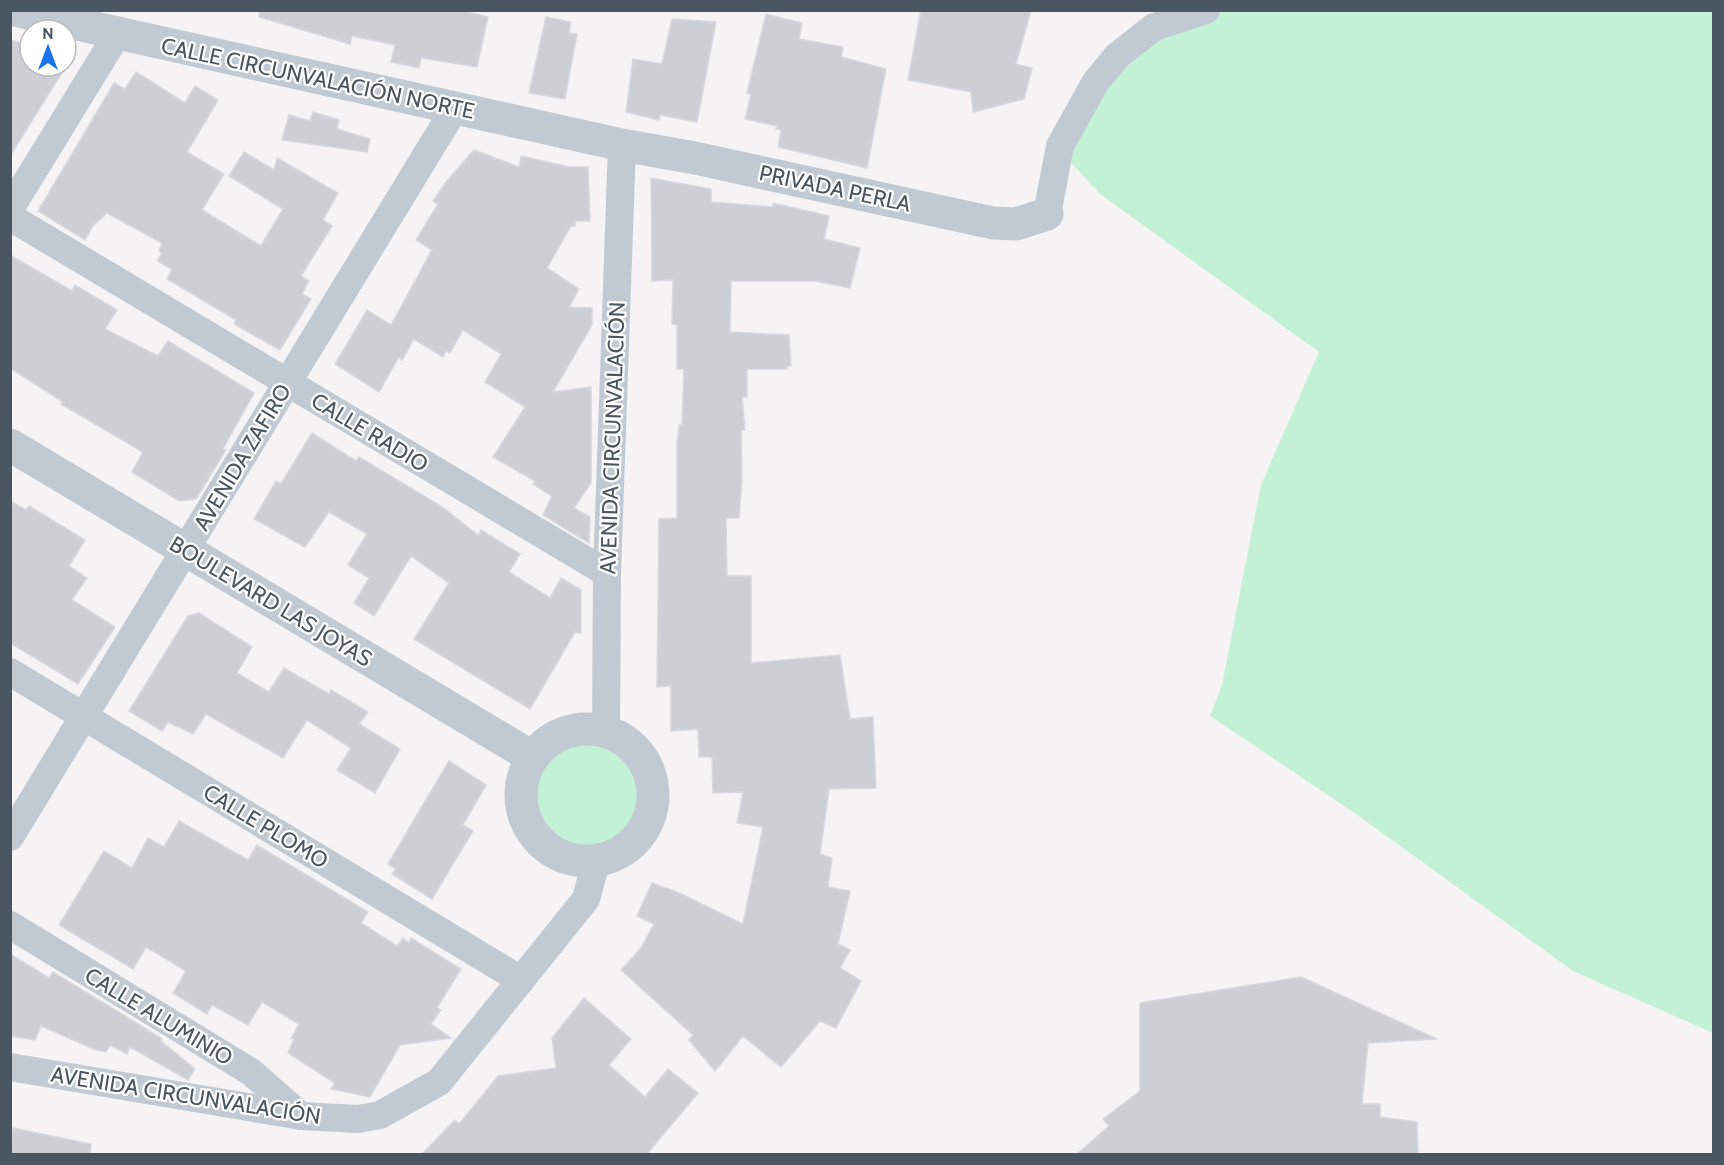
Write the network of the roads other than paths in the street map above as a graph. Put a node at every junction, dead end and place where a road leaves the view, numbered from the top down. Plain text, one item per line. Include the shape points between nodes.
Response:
1 (14, 10) edge
2 (1206, 10) edge
3 (118, 33) junction
4 (455, 108) junction
5 (622, 145) junction
6 (10, 209) edge
7 (1047, 214) joint
8 (10, 217) edge
9 (288, 383) junction
10 (10, 445) edge
11 (186, 550) junction
12 (607, 573) junction
13 (10, 672) edge
14 (84, 716) junction
15 (606, 731) junction
16 (532, 757) junction
17 (10, 837) edge
18 (596, 862) junction
19 (10, 925) edge
20 (521, 980) junction
21 (10, 1067) edge
22 (301, 1116) junction

1 - 3 street, CALLE CIRCUNVALACIÓN NORTE
2 - 7 street via 1154,27 1117,56 1095,83 1060,146
3 - 4 street, CALLE CIRCUNVALACIÓN NORTE
3 - 6 street
4 - 5 street, CALLE CIRCUNVALACIÓN NORTE
4 - 9 street, AVENIDA ZAFIRO
5 - 7 street, PRIVADA PERLA via 993,223 1016,224
5 - 12 street, AVENIDA CIRCUNVALACIÓN
8 - 9 street, CALLE RADIO
9 - 11 street, AVENIDA ZAFIRO
9 - 12 street, CALLE RADIO
10 - 11 street, BOULEVARD LAS JOYAS
11 - 14 street, AVENIDA ZAFIRO
11 - 16 street, BOULEVARD LAS JOYAS
12 - 15 street, AVENIDA CIRCUNVALACIÓN
13 - 14 street, CALLE PLOMO
14 - 17 street, AVENIDA ZAFIRO
14 - 20 street, CALLE PLOMO
15 - 16 street via 565,732 546,742
15 - 18 street via 639,753 650,771 653,800 645,829 632,845
16 - 18 street via 522,776 520,799 530,830 553,853 574,861
18 - 20 street, AVENIDA CIRCUNVALACIÓN via 586,898
19 - 22 street, CALLE ALUMINIO via 251,1072
20 - 22 street, AVENIDA CIRCUNVALACIÓN via 439,1082 380,1115 358,1119
21 - 22 street, AVENIDA CIRCUNVALACIÓN

